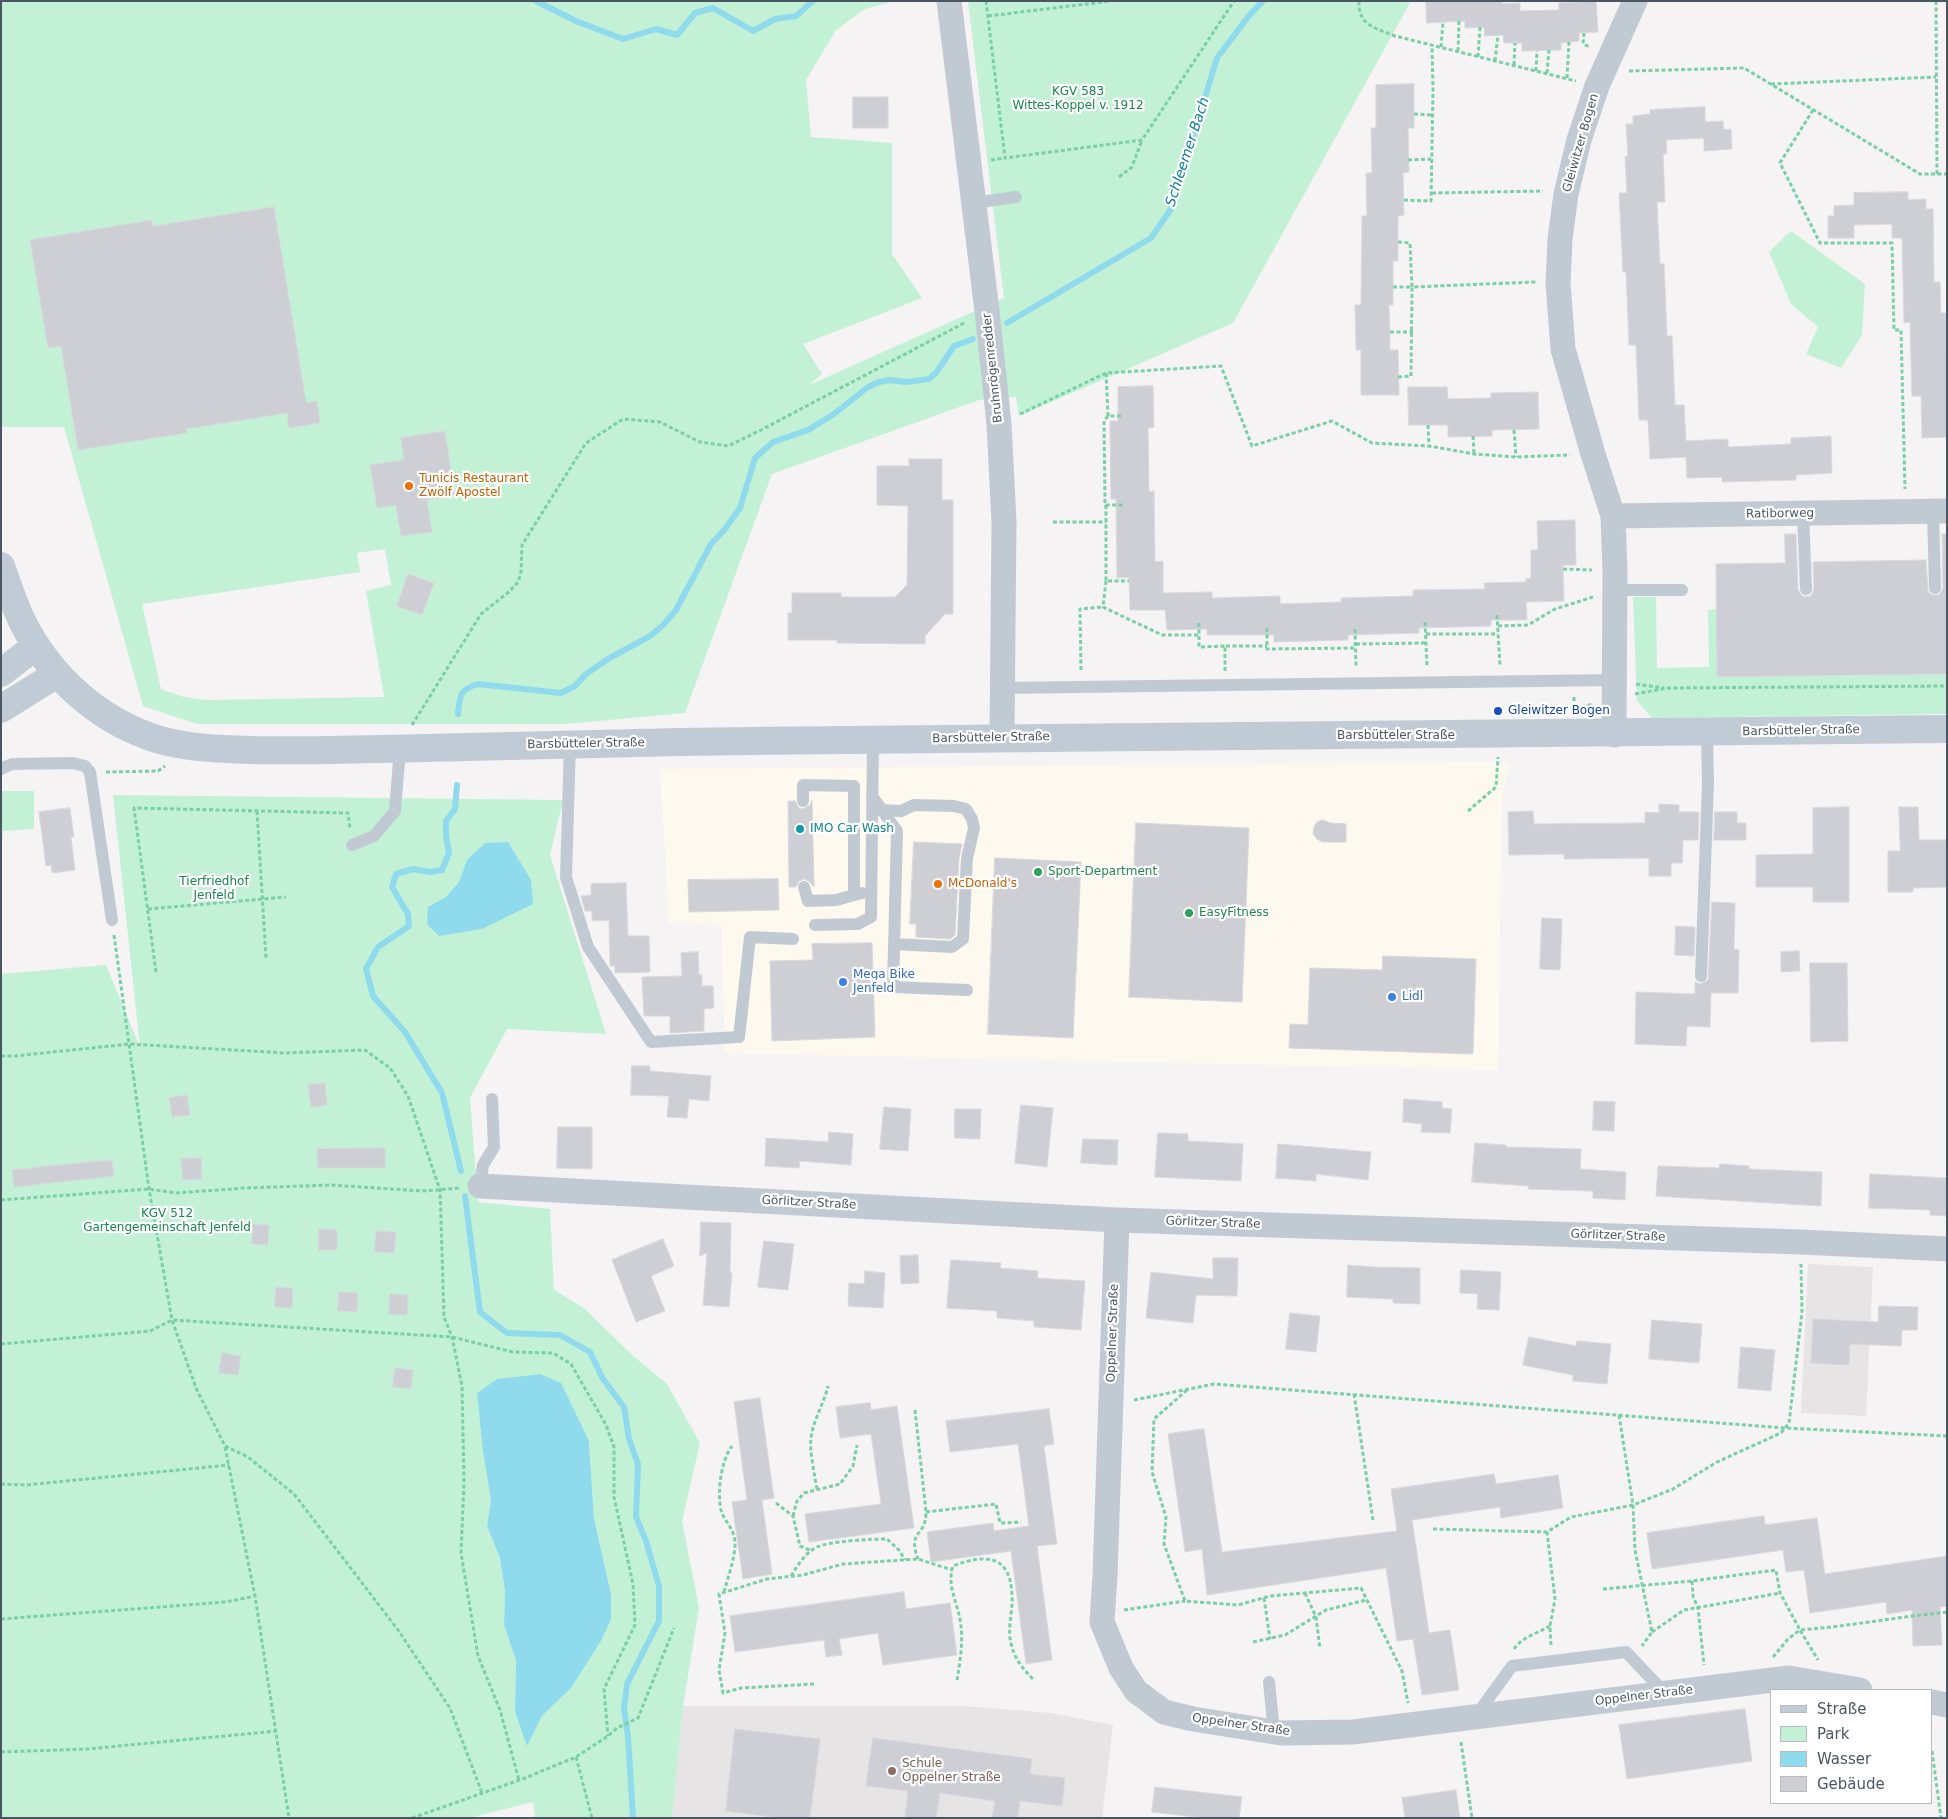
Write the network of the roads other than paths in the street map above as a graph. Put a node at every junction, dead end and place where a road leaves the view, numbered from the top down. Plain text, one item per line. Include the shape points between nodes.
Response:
1 (949, 1) edge
2 (1635, 1) edge
3 (1016, 197) dead end
4 (974, 203) junction
5 (1940, 511) edge
6 (1803, 513) junction
7 (1613, 516) junction
8 (1, 566) edge
9 (1615, 580) junction
10 (1935, 588) dead end
11 (1806, 589) dead end
12 (1682, 590) dead end
13 (36, 646) junction
14 (1, 673) edge
15 (57, 674) junction
16 (1001, 688) junction
17 (1614, 689) junction
18 (1, 710) edge
19 (1947, 728) edge
20 (1707, 733) junction
21 (1614, 734) junction
22 (1002, 738) junction
23 (873, 739) junction
24 (570, 744) junction
25 (400, 748) junction
26 (1, 769) edge
27 (872, 796) junction
28 (803, 801) dead end
29 (882, 810) junction
30 (352, 845) road end
31 (804, 887) dead end
32 (872, 891) junction
33 (854, 894) junction
34 (112, 920) road end
35 (815, 926) dead end
36 (793, 939) dead end
37 (894, 944) junction
38 (1701, 976) dead end
39 (967, 990) dead end
40 (492, 1099) dead end
41 (480, 1186) joint
42 (1117, 1220) junction
43 (1947, 1249) edge
44 (1269, 1682) dead end
45 (1854, 1689) edge
46 (1665, 1694) junction
47 (1933, 1702) edge
48 (1947, 1705) edge
49 (1466, 1718) junction
50 (1274, 1732) junction

1 - 4 street, Bruhnrögenredder
2 - 7 street, Gleiwitzer Bogen via 1600,79 1579,140 1566,194 1558,282 1563,349
3 - 4 lane
4 - 16 street, Bruhnrögenredder via 999,424 1004,522
5 - 6 street, Ratiborweg
5 - 10 lane
6 - 7 street, Ratiborweg
6 - 11 lane
7 - 9 street, Gleiwitzer Bogen
8 - 13 main road, Barsbütteler Straße via 14,603
9 - 12 lane
9 - 17 street, Gleiwitzer Bogen
13 - 14 main road
13 - 15 main road, Barsbütteler Straße
15 - 18 main road
15 - 25 main road, Barsbütteler Straße via 90,704 132,729 159,740 226,750
16 - 17 lane via 1573,680
16 - 22 street, Bruhnrögenredder
17 - 21 street, Gleiwitzer Bogen
19 - 20 main road, Barsbütteler Straße
20 - 21 main road, Barsbütteler Straße
20 - 38 lane
21 - 22 main road, Barsbütteler Straße
22 - 23 main road, Barsbütteler Straße
23 - 24 main road, Barsbütteler Straße
23 - 27 lane
24 - 25 main road, Barsbütteler Straße
24 - 36 lane via 566,877 588,947 651,1042 739,1037 750,937
25 - 30 lane via 395,811 374,836
26 - 34 lane via 12,764 73,763 85,766 90,772
27 - 29 lane
27 - 32 lane
28 - 33 lane via 803,785 854,786
29 - 37 lane via 897,832
29 - 37 lane via 902,812 914,805 954,806 966,809 974,828 967,858 962,939 952,947
31 - 33 lane via 808,900 836,900
32 - 33 lane
32 - 35 lane via 871,917 858,924
37 - 39 lane via 893,987
40 - 41 lane via 494,1147 483,1165
41 - 42 street, Görlitzer Straße
42 - 43 street, Görlitzer Straße
42 - 50 street, Oppelner Straße via 1102,1622 1121,1668 1136,1690 1164,1712
44 - 50 lane
45 - 46 street, Oppelner Straße via 1789,1678
46 - 49 street, Oppelner Straße
46 - 49 lane via 1626,1652 1512,1666
47 - 48 street
49 - 50 street, Oppelner Straße via 1353,1732

